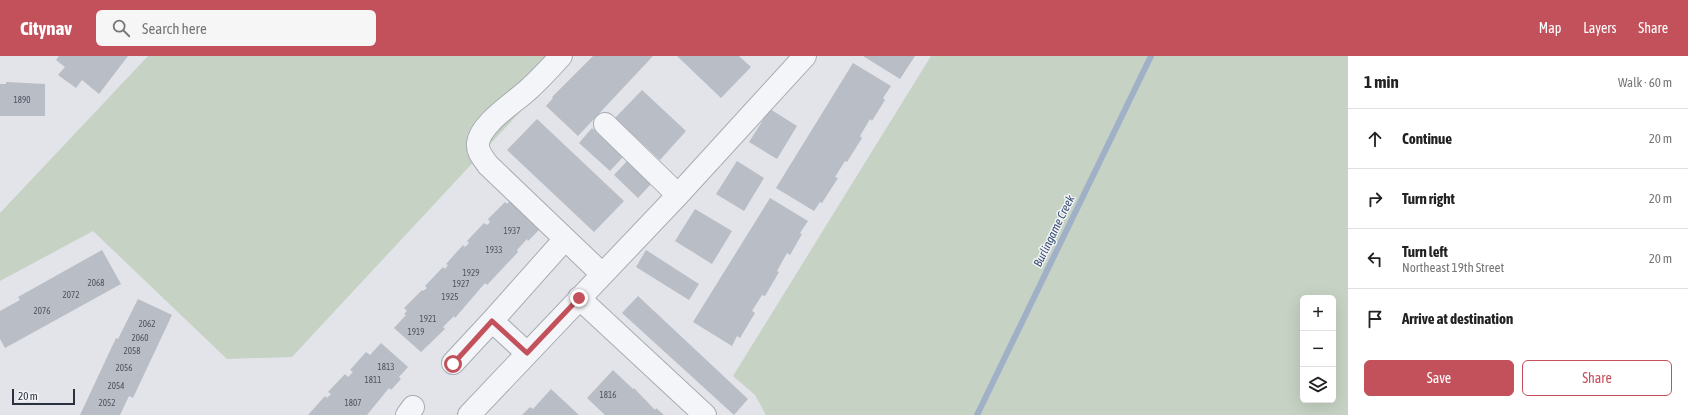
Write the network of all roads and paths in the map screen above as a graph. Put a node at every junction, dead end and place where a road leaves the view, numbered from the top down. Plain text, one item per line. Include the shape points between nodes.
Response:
1 (561, 56) edge
2 (803, 57) edge
3 (605, 124) dead end
4 (678, 195) junction
5 (565, 239) junction
6 (602, 274) junction
7 (579, 298) junction
8 (492, 321) junction
9 (527, 353) junction
10 (453, 364) dead end
11 (469, 415) edge
12 (705, 415) edge

1 - 5 street via 529,89 491,122 478,144 480,154 488,165
2 - 4 street
3 - 4 street
4 - 6 street
5 - 6 street
5 - 8 street
6 - 7 street
7 - 9 street
7 - 12 street
8 - 9 street
8 - 10 street
9 - 11 street

